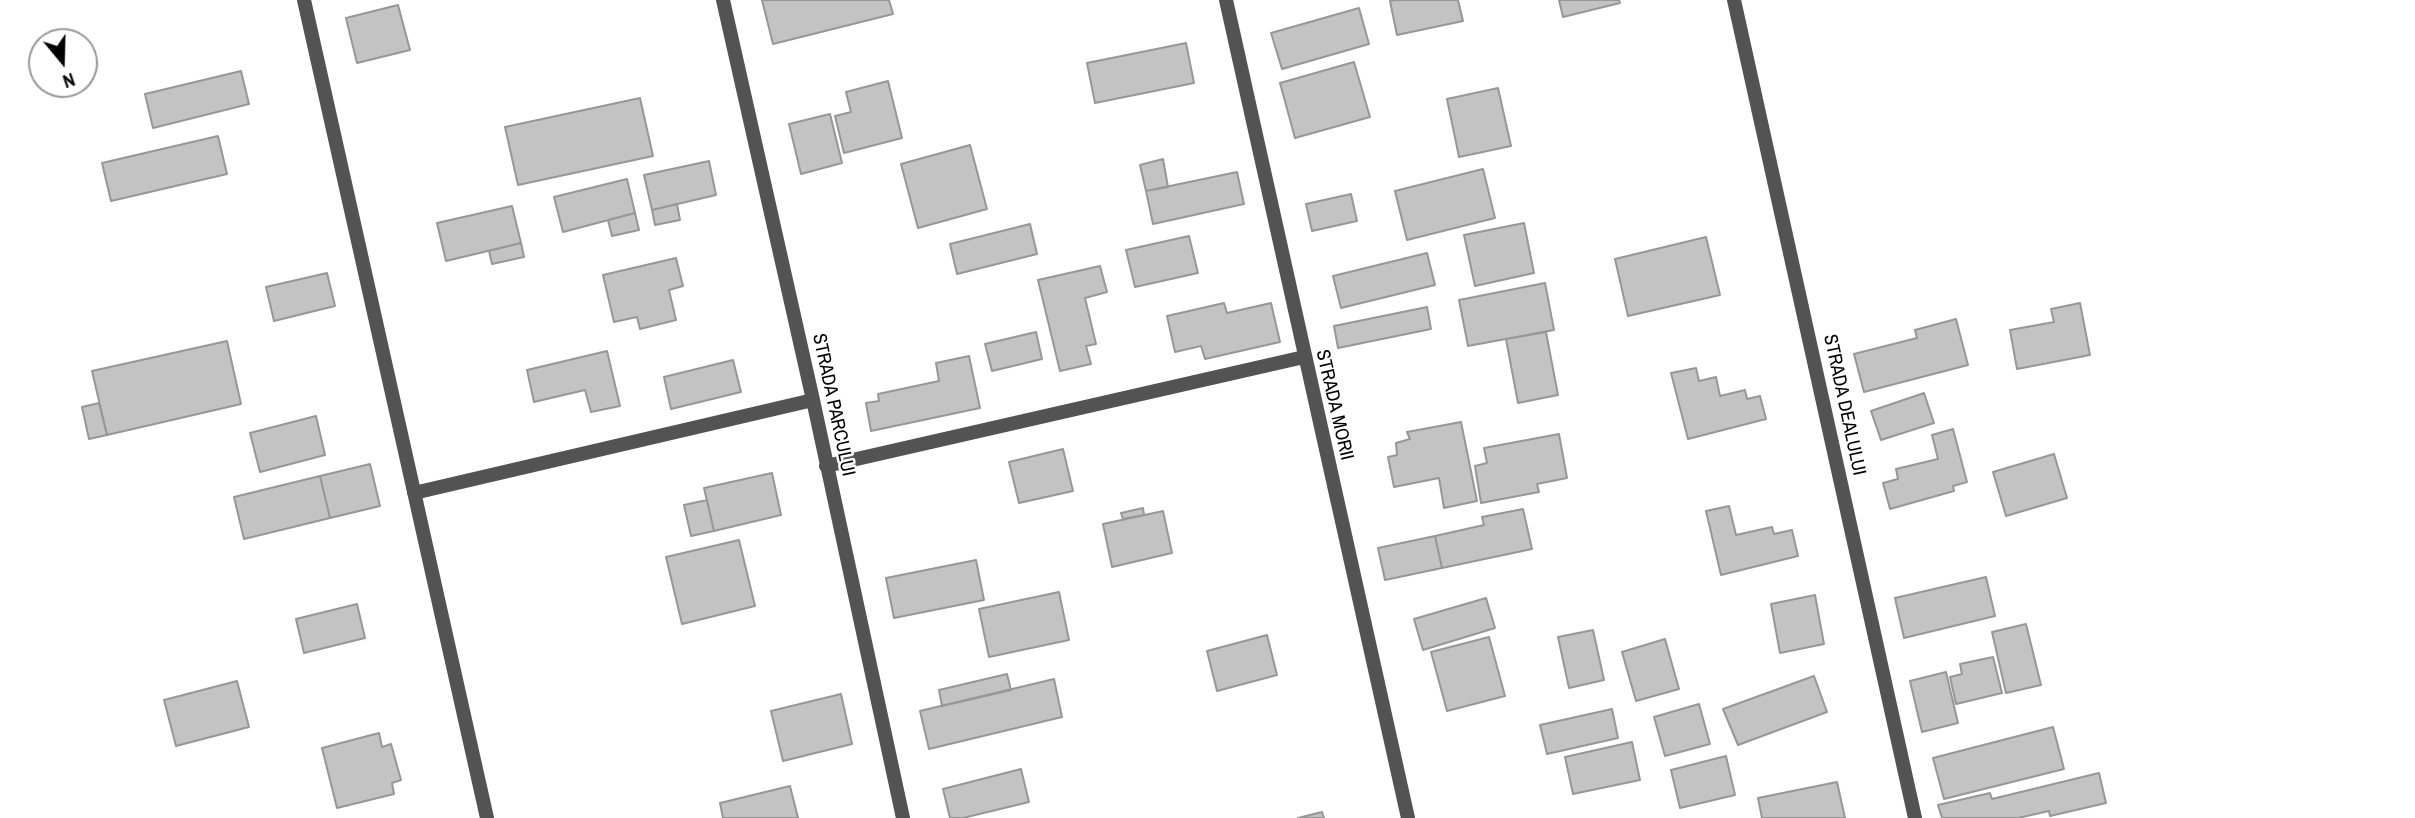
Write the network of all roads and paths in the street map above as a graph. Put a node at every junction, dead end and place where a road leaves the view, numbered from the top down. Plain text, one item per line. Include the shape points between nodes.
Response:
1 (304, 0) edge
2 (723, 0) edge
3 (1226, 0) edge
4 (1734, 0) edge
5 (1304, 357) junction
6 (813, 400) junction
7 (826, 466) junction
8 (414, 493) junction
9 (487, 818) edge
10 (903, 818) edge
11 (1408, 818) edge
12 (1916, 818) edge

1 - 8 street
2 - 6 street, STRADA PARCULUI
3 - 5 street, STRADA MORII
4 - 12 street, STRADA DEALULUI
5 - 7 street
5 - 11 street, STRADA MORII
6 - 7 street, STRADA PARCULUI
6 - 8 street
7 - 10 street, STRADA PARCULUI
8 - 9 street

